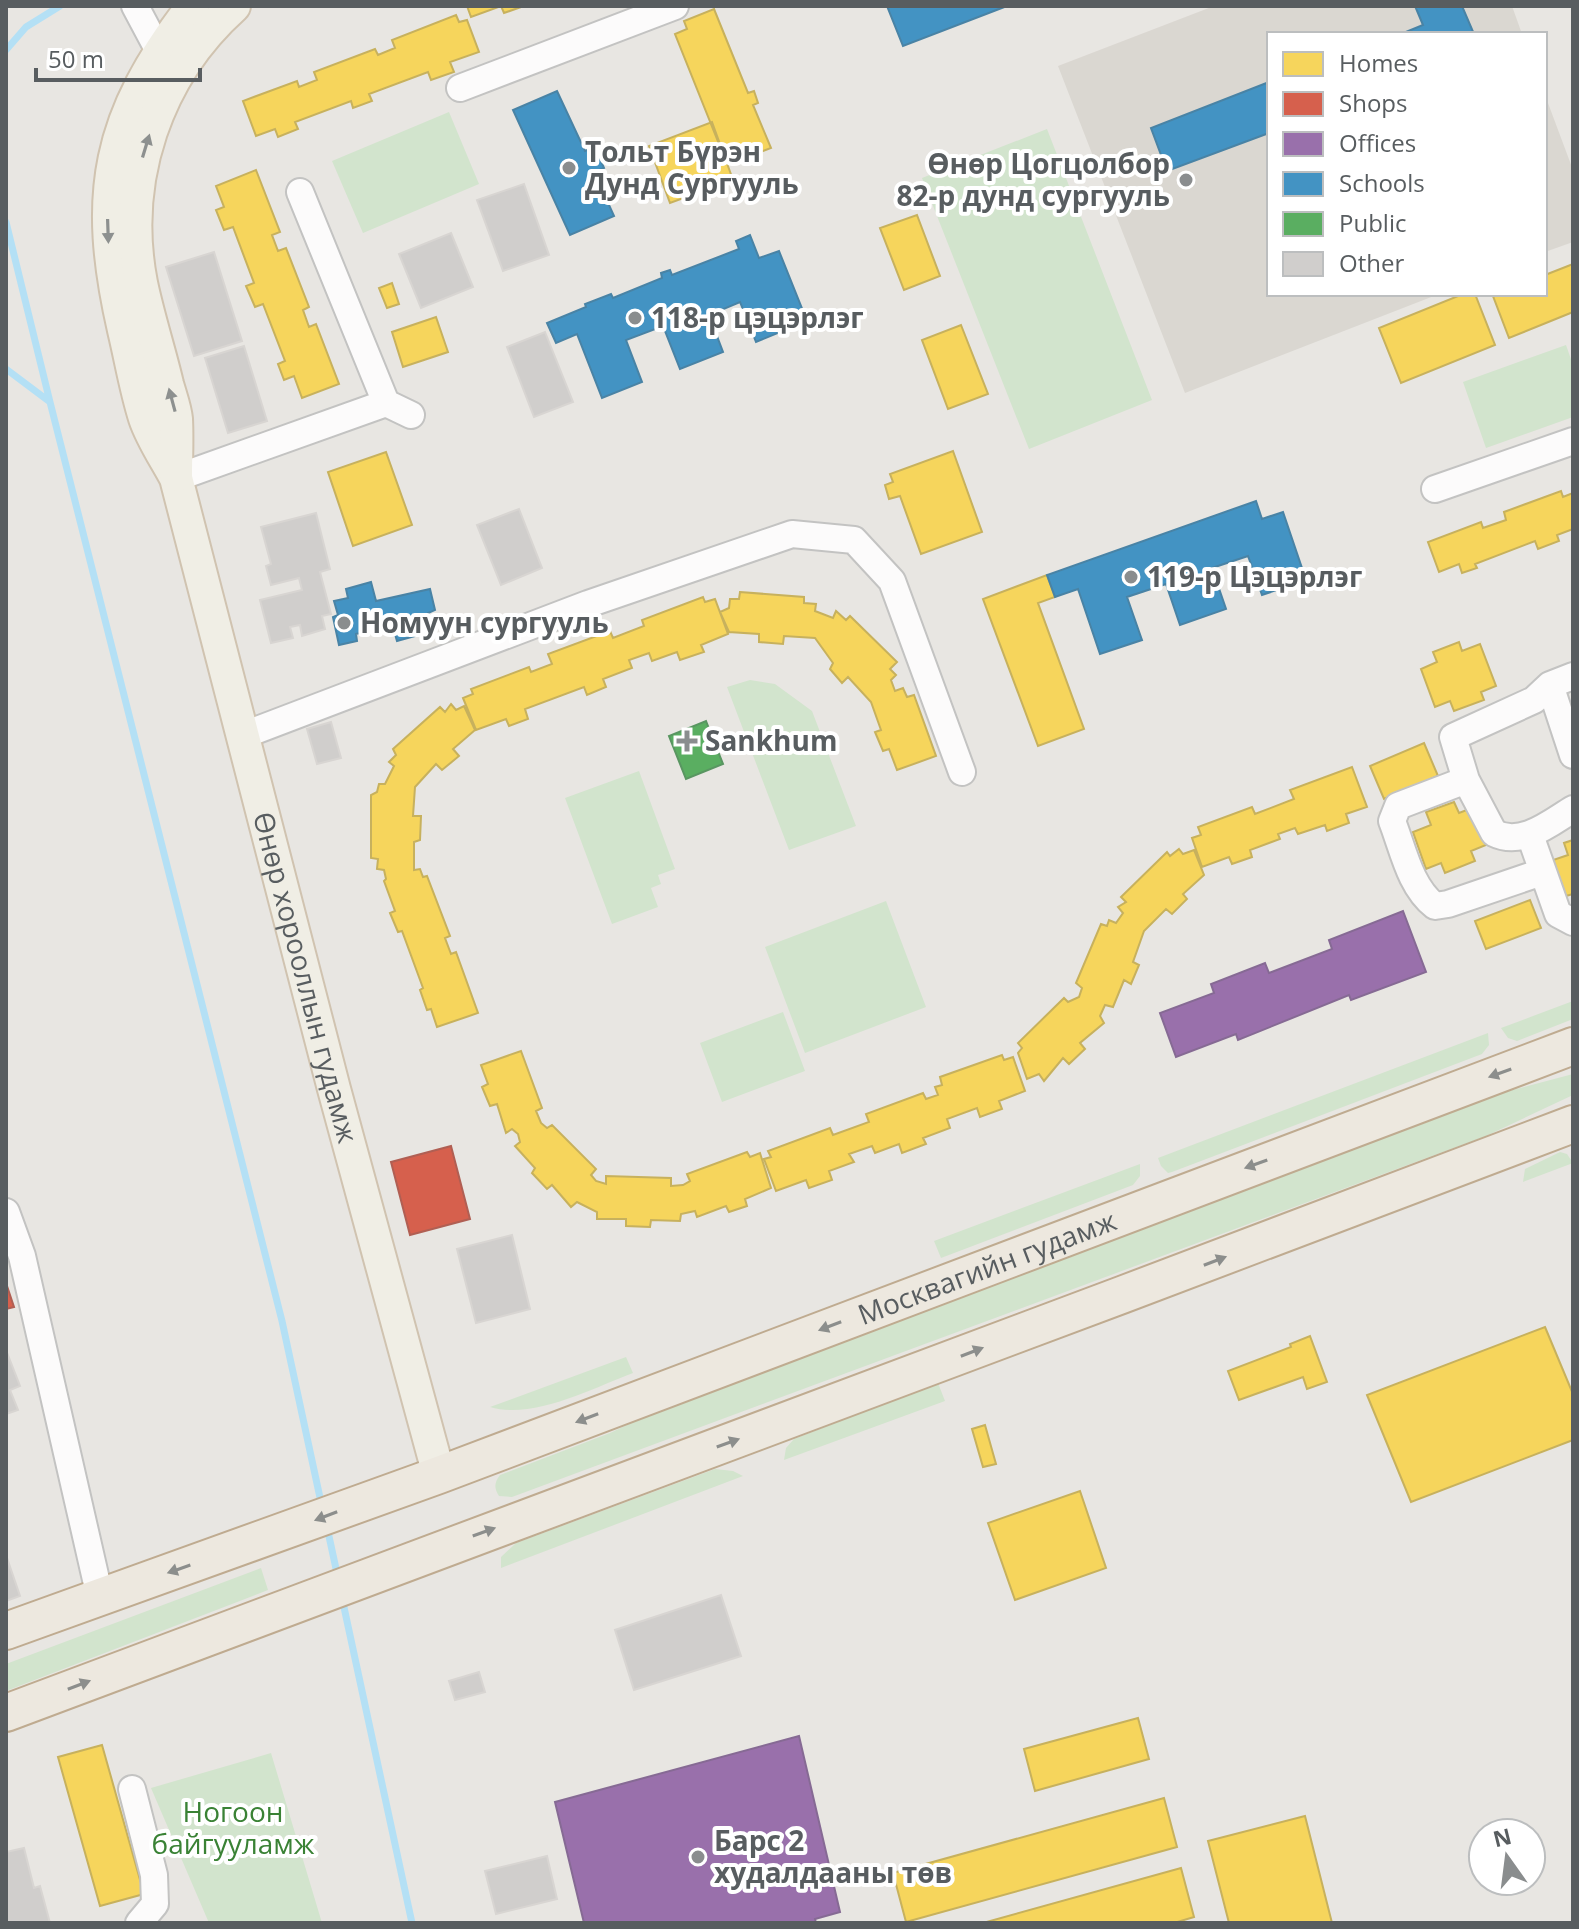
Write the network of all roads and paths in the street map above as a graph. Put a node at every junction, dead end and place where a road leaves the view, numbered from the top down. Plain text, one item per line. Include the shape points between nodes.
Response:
1 (193, 6) edge
2 (234, 6) edge
3 (675, 6) edge
4 (139, 13) edge
5 (160, 53) junction
6 (460, 88) dead end
7 (300, 192) dead end
8 (386, 403) junction
9 (411, 415) dead end
10 (1573, 441) edge
11 (176, 478) junction
12 (1435, 489) dead end
13 (1561, 680) edge
14 (244, 735) junction
15 (1573, 755) edge
16 (962, 772) dead end
17 (1466, 780) junction
18 (1573, 809) edge
19 (1530, 835) junction
20 (1542, 872) junction
21 (1573, 922) edge
22 (1573, 1046) edge
23 (1573, 1124) edge
24 (6, 1212) edge
25 (439, 1475) junction
26 (100, 1597) junction
27 (6, 1631) edge
28 (6, 1713) edge
29 (132, 1789) dead end
30 (139, 1923) edge

1 - 5 main road, Өнөр хорооллын гудамж
11 -> 2 main road, Өнөр хорооллын гудамж via 176,417 141,283 135,213 144,149 175,76 212,25
3 - 6 street
4 - 5 street
5 -> 11 main road, Өнөр хорооллын гудамж via 117,142 108,228 113,279 146,420
7 - 8 street
8 - 9 street
8 - 11 street
10 - 12 street
11 - 14 main road, Өнөр хорооллын гудамж
13 - 15 street
13 - 17 street via 1534,700 1453,737
14 - 16 street via 588,604 792,534 854,540 892,581
14 - 25 main road, Өнөр хорооллын гудамж
17 - 19 street via 1494,833
17 - 20 street via 1394,812 1392,821 1426,899 1435,906 1448,904
18 - 19 street
19 - 20 street
20 - 21 street via 1558,914
22 -> 25 highway, Москвагийн гудамж
28 -> 23 highway
24 - 26 street via 19,1242
25 -> 26 highway, Москвагийн гудамж
26 - 27 highway, Москвагийн гудамж
29 - 30 street via 154,1875 155,1904

